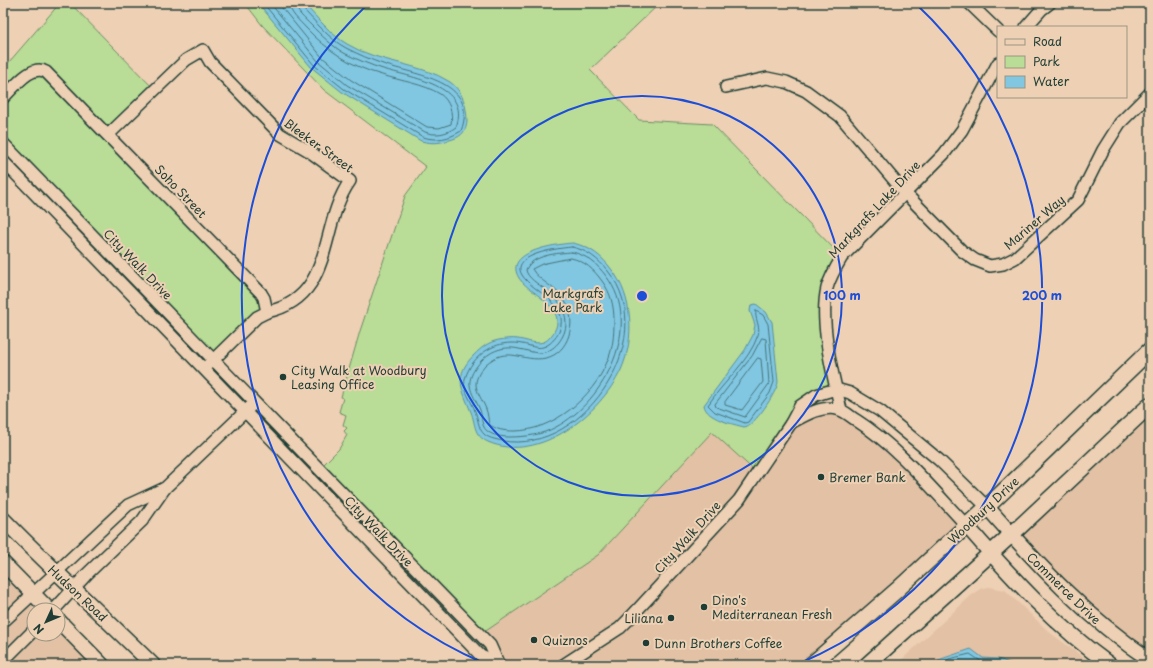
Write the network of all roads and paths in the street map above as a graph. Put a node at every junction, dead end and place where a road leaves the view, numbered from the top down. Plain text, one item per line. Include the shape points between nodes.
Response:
1 (969, 3) edge
2 (1050, 3) edge
3 (1027, 26) edge
4 (997, 30) edge
5 (997, 65) edge
6 (726, 87) dead end
7 (1150, 93) edge
8 (3, 98) edge
9 (108, 135) junction
10 (3, 143) edge
11 (3, 161) edge
12 (904, 193) junction
13 (267, 312) junction
14 (1150, 350) edge
15 (213, 360) junction
16 (204, 368) junction
17 (836, 389) junction
18 (254, 402) junction
19 (1150, 404) edge
20 (841, 410) junction
21 (245, 411) junction
22 (792, 423) junction
23 (165, 488) junction
24 (987, 507) junction
25 (3, 519) edge
26 (966, 525) junction
27 (1011, 534) junction
28 (990, 553) junction
29 (3, 563) edge
30 (56, 573) junction
31 (74, 588) junction
32 (33, 594) junction
33 (41, 602) edge
34 (61, 602) edge
35 (3, 622) edge
36 (66, 628) edge
37 (26, 638) edge
38 (1150, 660) edge
39 (3, 661) edge
40 (499, 664) edge
41 (102, 665) edge
42 (153, 665) edge
43 (563, 665) edge
44 (811, 665) edge
45 (867, 665) edge
46 (1110, 665) edge

1 - 4 street
2 - 3 street
5 - 12 street, Markgrafs Lake Drive via 962,130 944,154
6 - 12 street, Mariner Way via 767,78 786,82 806,91 840,116
7 - 12 street, Mariner Way via 1120,123 1078,200 1019,254 1003,264 990,266 970,257
8 - 9 street, Soho Street via 31,72 44,70
9 - 13 street, Soho Street via 261,293
9 - 13 street, Bleeker Street via 188,58 203,50 210,62 280,134 309,151 350,181 341,197 322,259 311,284 294,302 282,309
10 - 15 street, City Walk Drive
11 - 16 street, City Walk Drive
12 - 17 street, Markgrafs Lake Drive via 842,257 831,278 824,312
13 - 15 street via 257,317
14 - 24 main road, Woodbury Drive
15 - 16 street
15 - 18 street, City Walk Drive
16 - 21 street, City Walk Drive
17 - 20 street, Markgrafs Lake Drive
17 - 22 street, City Walk Drive via 816,394 803,403
17 - 24 street via 850,393 880,411 913,436
18 - 21 street
18 - 40 street, City Walk Drive via 490,646
19 - 27 main road
20 - 22 street, City Walk Drive via 821,410 807,414
20 - 26 street via 867,427 888,446
21 - 23 street
21 - 40 street, City Walk Drive via 481,656
22 - 43 street, City Walk Drive via 739,500 628,620 620,628
23 - 30 street via 128,505
23 - 31 street via 142,521
24 - 26 main road, Woodbury Drive
24 - 27 street, Commerce Drive
25 - 30 street, Hudson Road
26 - 28 street
26 - 44 main road, Woodbury Drive
27 - 28 main road
27 - 38 street, Commerce Drive via 1083,608 1110,632
28 - 45 main road
28 - 46 street via 1051,616
29 - 32 street
30 - 31 street, Hudson Road
30 - 32 street
31 - 34 street
31 - 42 street, Hudson Road
32 - 33 street
32 - 35 street
36 - 41 street
37 - 39 street

